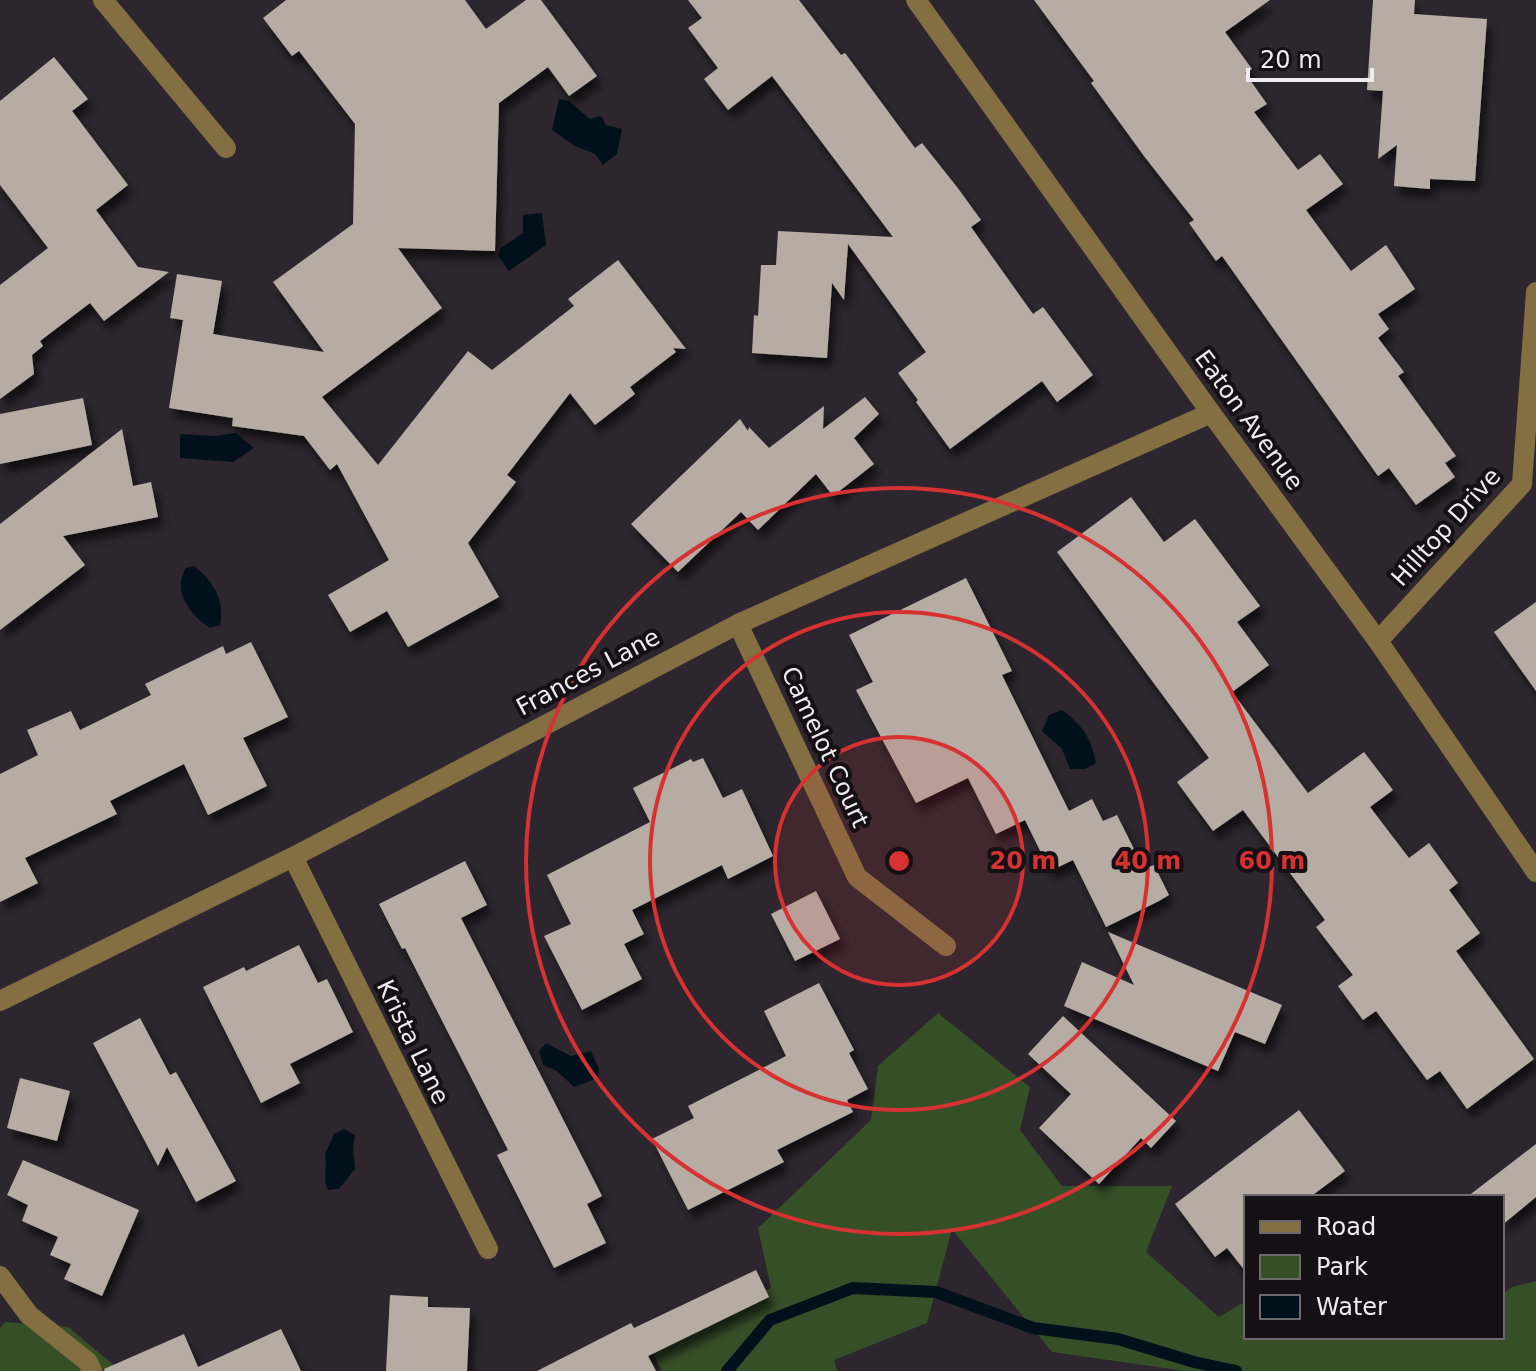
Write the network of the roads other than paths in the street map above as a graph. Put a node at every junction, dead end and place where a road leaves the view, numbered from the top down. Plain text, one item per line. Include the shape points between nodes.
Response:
1 (103, 0) edge
2 (916, 0) edge
3 (226, 148) dead end
4 (1536, 292) edge
5 (1211, 413) junction
6 (738, 624) junction
7 (1378, 641) junction
8 (293, 857) junction
9 (1536, 872) edge
10 (946, 946) dead end
11 (0, 1001) edge
12 (488, 1249) dead end
13 (0, 1276) edge
14 (92, 1371) edge

1 - 3 street
2 - 5 street, Eaton Avenue
4 - 7 street, Hilltop Drive via 1522,484
5 - 6 street, Frances Lane
5 - 7 street, Eaton Avenue
6 - 8 street, Frances Lane
6 - 10 street, Camelot Court via 857,877
7 - 9 street, Eaton Avenue
8 - 11 street, Frances Lane
8 - 12 street, Krista Lane
13 - 14 street via 29,1315 88,1362

